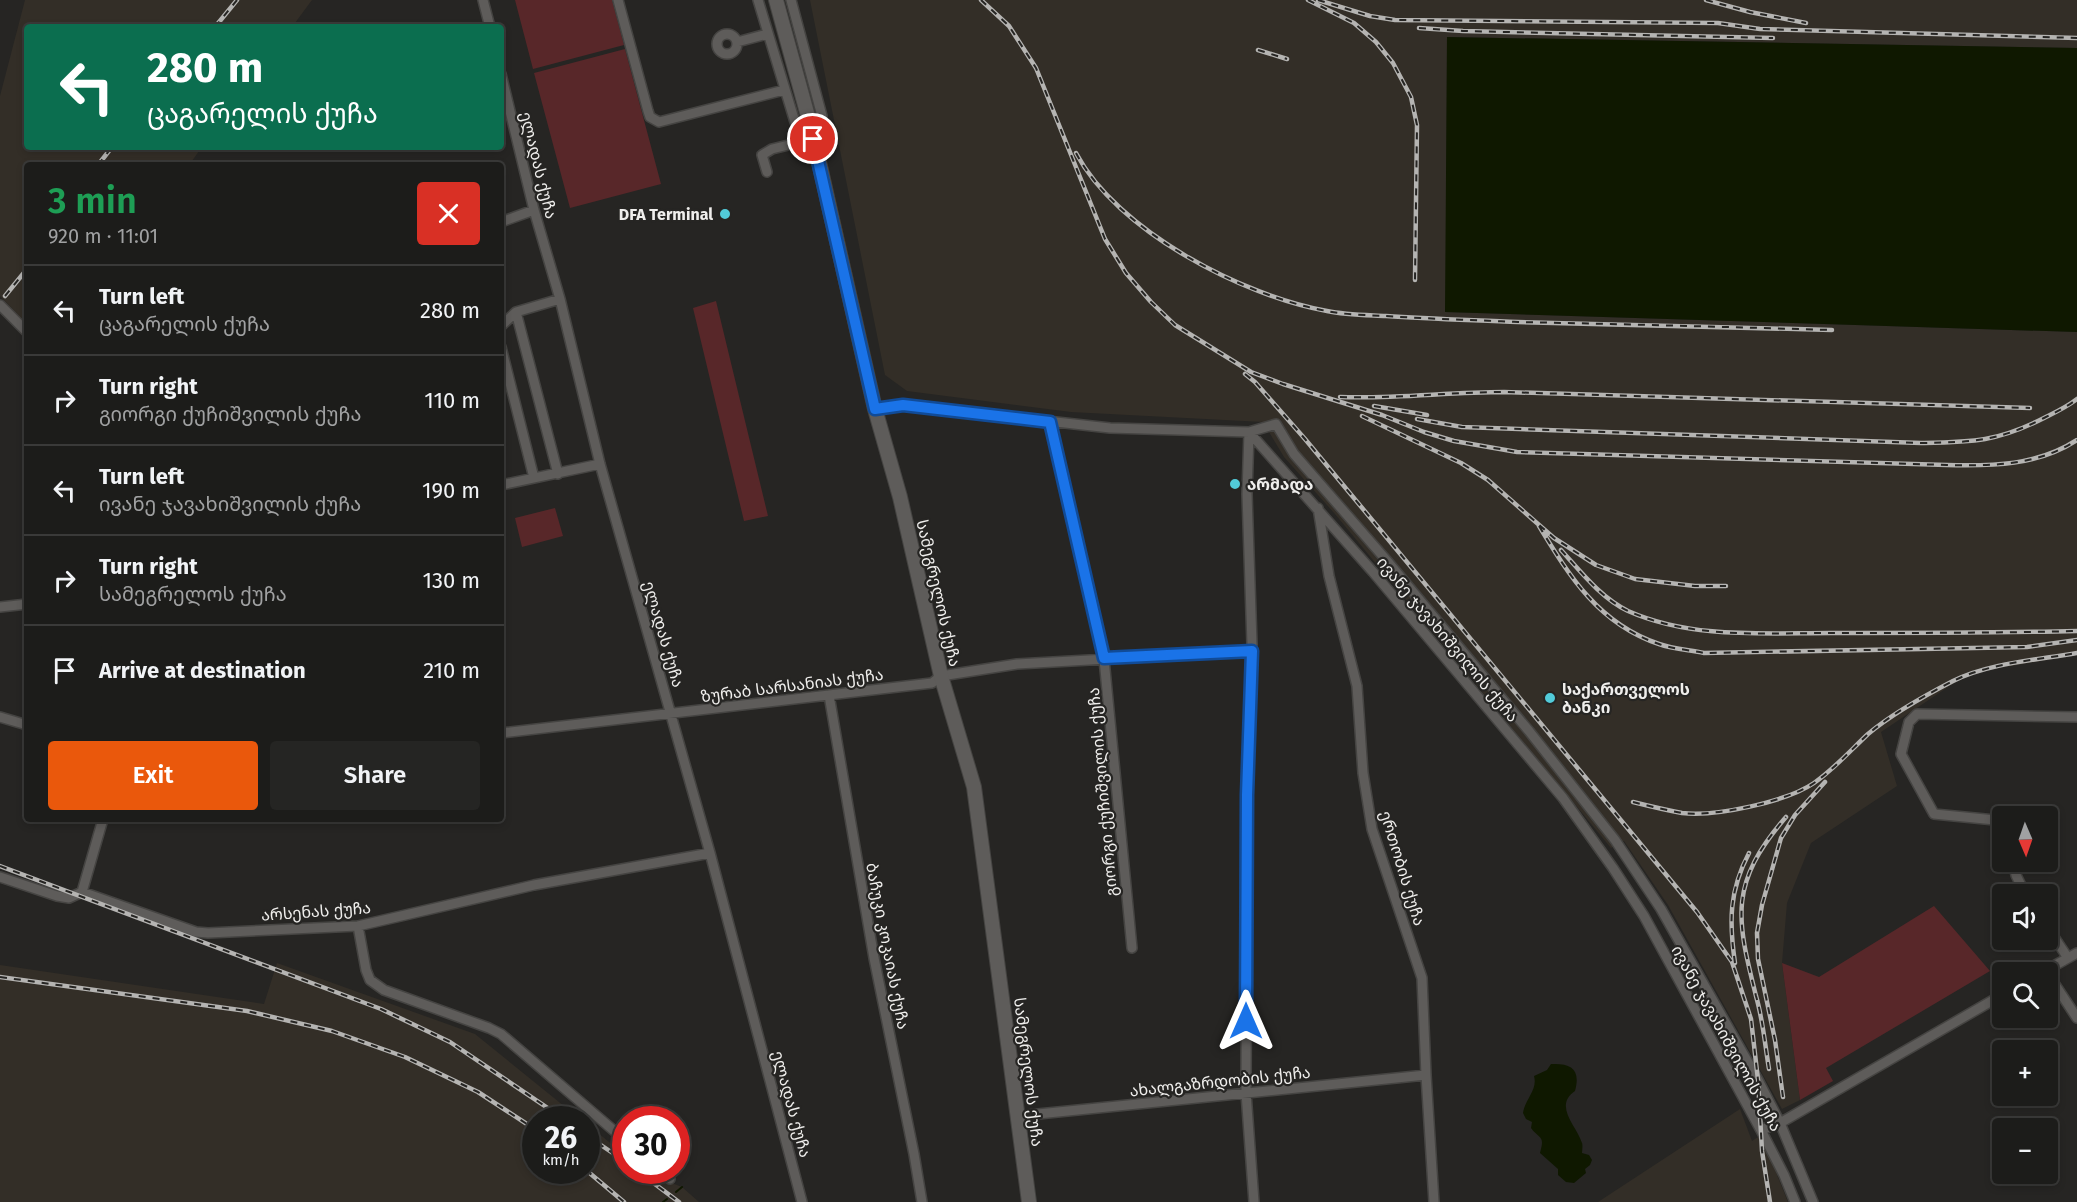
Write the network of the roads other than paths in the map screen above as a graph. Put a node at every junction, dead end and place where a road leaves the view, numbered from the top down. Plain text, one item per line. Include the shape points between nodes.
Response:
1 (483, 0) edge
2 (618, 0) edge
3 (758, 0) edge
4 (776, 0) edge
5 (791, 0) edge
6 (488, 24) edge
7 (767, 34) junction
8 (737, 42) dead end
9 (504, 86) edge
10 (784, 90) junction
11 (812, 135) junction
12 (767, 172) dead end
13 (534, 210) junction
14 (504, 221) edge
15 (561, 299) junction
16 (0, 305) edge
17 (516, 312) junction
18 (504, 323) edge
19 (24, 329) edge
20 (504, 359) edge
21 (875, 409) junction
22 (1050, 422) junction
23 (1249, 432) junction
24 (600, 464) junction
25 (558, 474) junction
26 (534, 478) junction
27 (504, 484) edge
28 (1318, 508) junction
29 (24, 604) edge
30 (0, 607) edge
31 (1252, 651) junction
32 (1104, 658) junction
33 (941, 676) junction
34 (829, 695) junction
35 (672, 714) junction
36 (0, 717) edge
37 (2077, 717) edge
38 (24, 724) edge
39 (504, 733) edge
40 (1992, 820) edge
41 (102, 822) edge
42 (710, 853) junction
43 (0, 877) edge
44 (82, 892) junction
45 (358, 926) junction
46 (2058, 939) edge
47 (1132, 948) dead end
48 (2073, 955) edge
49 (2058, 964) edge
50 (2058, 991) edge
51 (1992, 1001) edge
52 (2077, 1018) edge
53 (1426, 1075) junction
54 (1246, 1093) junction
55 (1018, 1116) junction
56 (1780, 1123) junction
57 (612, 1129) edge
58 (1761, 1130) junction
59 (802, 1202) edge
60 (922, 1202) edge
61 (1029, 1202) edge
62 (1254, 1202) edge
63 (1434, 1202) edge
64 (1794, 1202) edge
65 (1813, 1202) edge

1 - 6 street
2 - 10 street via 648,111 654,120 659,122
3 - 7 street
4 - 11 main road, სამეგრელოს ქუჩა
5 - 11 street via 822,116
7 - 8 street
7 - 10 street
9 - 13 street, ელადას ქუჩა
10 - 11 street via 797,126
11 - 12 street via 762,155
11 - 21 main road, სამეგრელოს ქუჩა
13 - 14 street
13 - 15 street, ელადას ქუჩა
15 - 17 street
15 - 24 street, ელადას ქუჩა
16 - 19 street
17 - 18 street
17 - 25 street
20 - 26 street
21 - 22 street via 903,405
21 - 33 main road, სამეგრელოს ქუჩა via 900,497
22 - 23 street
22 - 32 street, გიორგი ქუჩიშვილის ქუჩა
23 - 28 street, ივანე ჯავახიშვილის ქუჩა
23 - 31 street
23 - 56 street via 1276,424 1294,454 1440,624 1615,840 1661,909
24 - 25 street
24 - 35 street, ელადას ქუჩა
25 - 26 street
26 - 27 street
28 - 53 street, ერთობის ქუჩა via 1329,576 1357,687 1363,773 1372,829 1422,978
28 - 58 street, ივანე ჯავახიშვილის ქუჩა via 1563,798 1613,868 1644,916
29 - 30 street
31 - 32 street, ზურაბ სარსანიას ქუჩა
31 - 54 street via 1247,795
32 - 33 street, ზურაბ სარსანიას ქუჩა via 1017,664
32 - 47 street, გიორგი ქუჩიშვილის ქუჩა
33 - 34 street, ზურაბ სარსანიას ქუჩა via 932,683
33 - 55 main road, სამეგრელოს ქუჩა via 974,787
34 - 35 street, ზურაბ სარსანიას ქუჩა
34 - 60 street, ბაჩუკი კოკაიას ქუჩა via 874,958
35 - 39 street, ზურაბ სარსანიას ქუჩა
35 - 42 street, ელადას ქუჩა
36 - 38 street
37 - 40 street via 1917,714 1909,722 1901,754 1934,814
41 - 44 street
42 - 45 street, არსენას ქუჩა via 534,885
42 - 59 street, ელადას ქუჩა
43 - 44 street, არსენას ქუჩა via 57,896 69,898
44 - 45 street, არსენას ქუჩა via 196,932
45 - 57 street via 370,980 384,990 501,1034
46 - 48 street
48 - 49 street
50 - 52 street
51 - 56 street
53 - 54 street, ახალგაზრდობის ქუჩა
53 - 63 street, ერთობის ქუჩა
54 - 55 street, ახალგაზრდობის ქუჩა
54 - 62 street
55 - 61 main road, სამეგრელოს ქუჩა
56 - 58 street
56 - 65 street
58 - 64 street, ივანე ჯავახიშვილის ქუჩა

